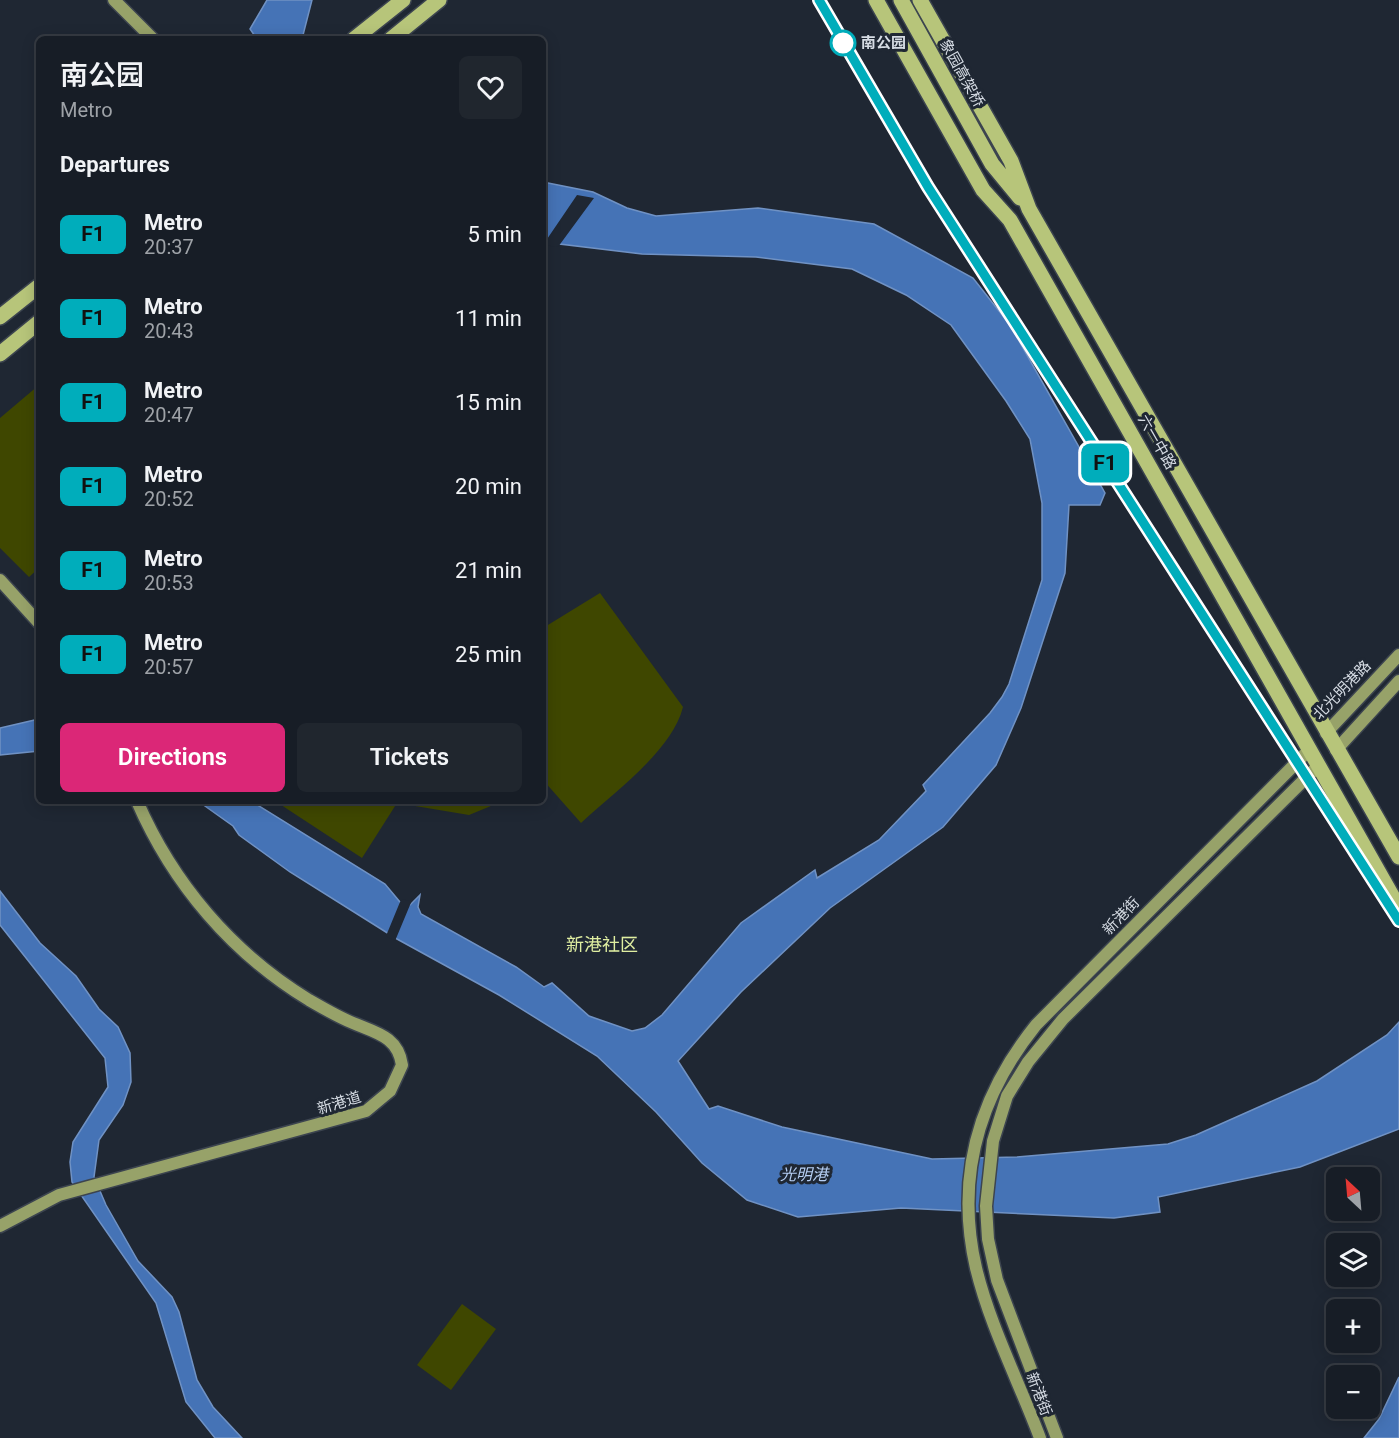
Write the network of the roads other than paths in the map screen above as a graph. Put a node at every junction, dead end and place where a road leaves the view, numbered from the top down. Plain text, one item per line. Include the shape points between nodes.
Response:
1 (114, 0) edge
2 (403, 0) edge
3 (439, 0) edge
4 (876, 0) edge
5 (901, 0) edge
6 (920, 0) edge
7 (150, 36) edge
8 (358, 36) edge
9 (395, 36) edge
10 (992, 164) junction
11 (1029, 209) junction
12 (1010, 220) junction
13 (36, 288) edge
14 (0, 317) edge
15 (36, 324) edge
16 (0, 354) edge
17 (0, 580) edge
18 (36, 620) edge
19 (1399, 655) edge
20 (1399, 681) edge
21 (1326, 734) junction
22 (1310, 749) junction
23 (1336, 750) junction
24 (1319, 765) junction
25 (138, 804) edge
26 (1399, 858) edge
27 (1399, 908) edge
28 (0, 1226) edge
29 (1040, 1438) edge
30 (1057, 1438) edge

1 - 7 main road
2 - 8 main road
3 - 9 main road
4 - 12 main road, 六一中路 via 983,190
5 - 10 main road, 象园高架桥
6 - 11 main road, 六一中路 via 1011,161
10 - 11 main road
10 - 12 main road
11 - 21 main road, 六一中路
12 - 22 main road, 六一中路
13 - 14 main road
15 - 16 main road
17 - 18 main road
19 - 21 main road, 北光明港路
20 - 23 main road
21 - 22 main road, 北光明港路
21 - 23 main road, 六一中路
22 - 24 main road, 六一中路
22 - 29 main road, 新港街 via 1036,1025 998,1081 980,1124 970,1175 969,1224 976,1268
23 - 24 main road
23 - 26 main road, 六一中路
24 - 27 main road, 六一中路
24 - 30 main road, 新港街 via 1063,1019 1016,1079 996,1126 987,1192 987,1227 997,1280
25 - 28 main road, 新港道 via 184,886 244,952 311,1001 388,1038 396,1046 402,1065 390,1091 366,1111 59,1196

